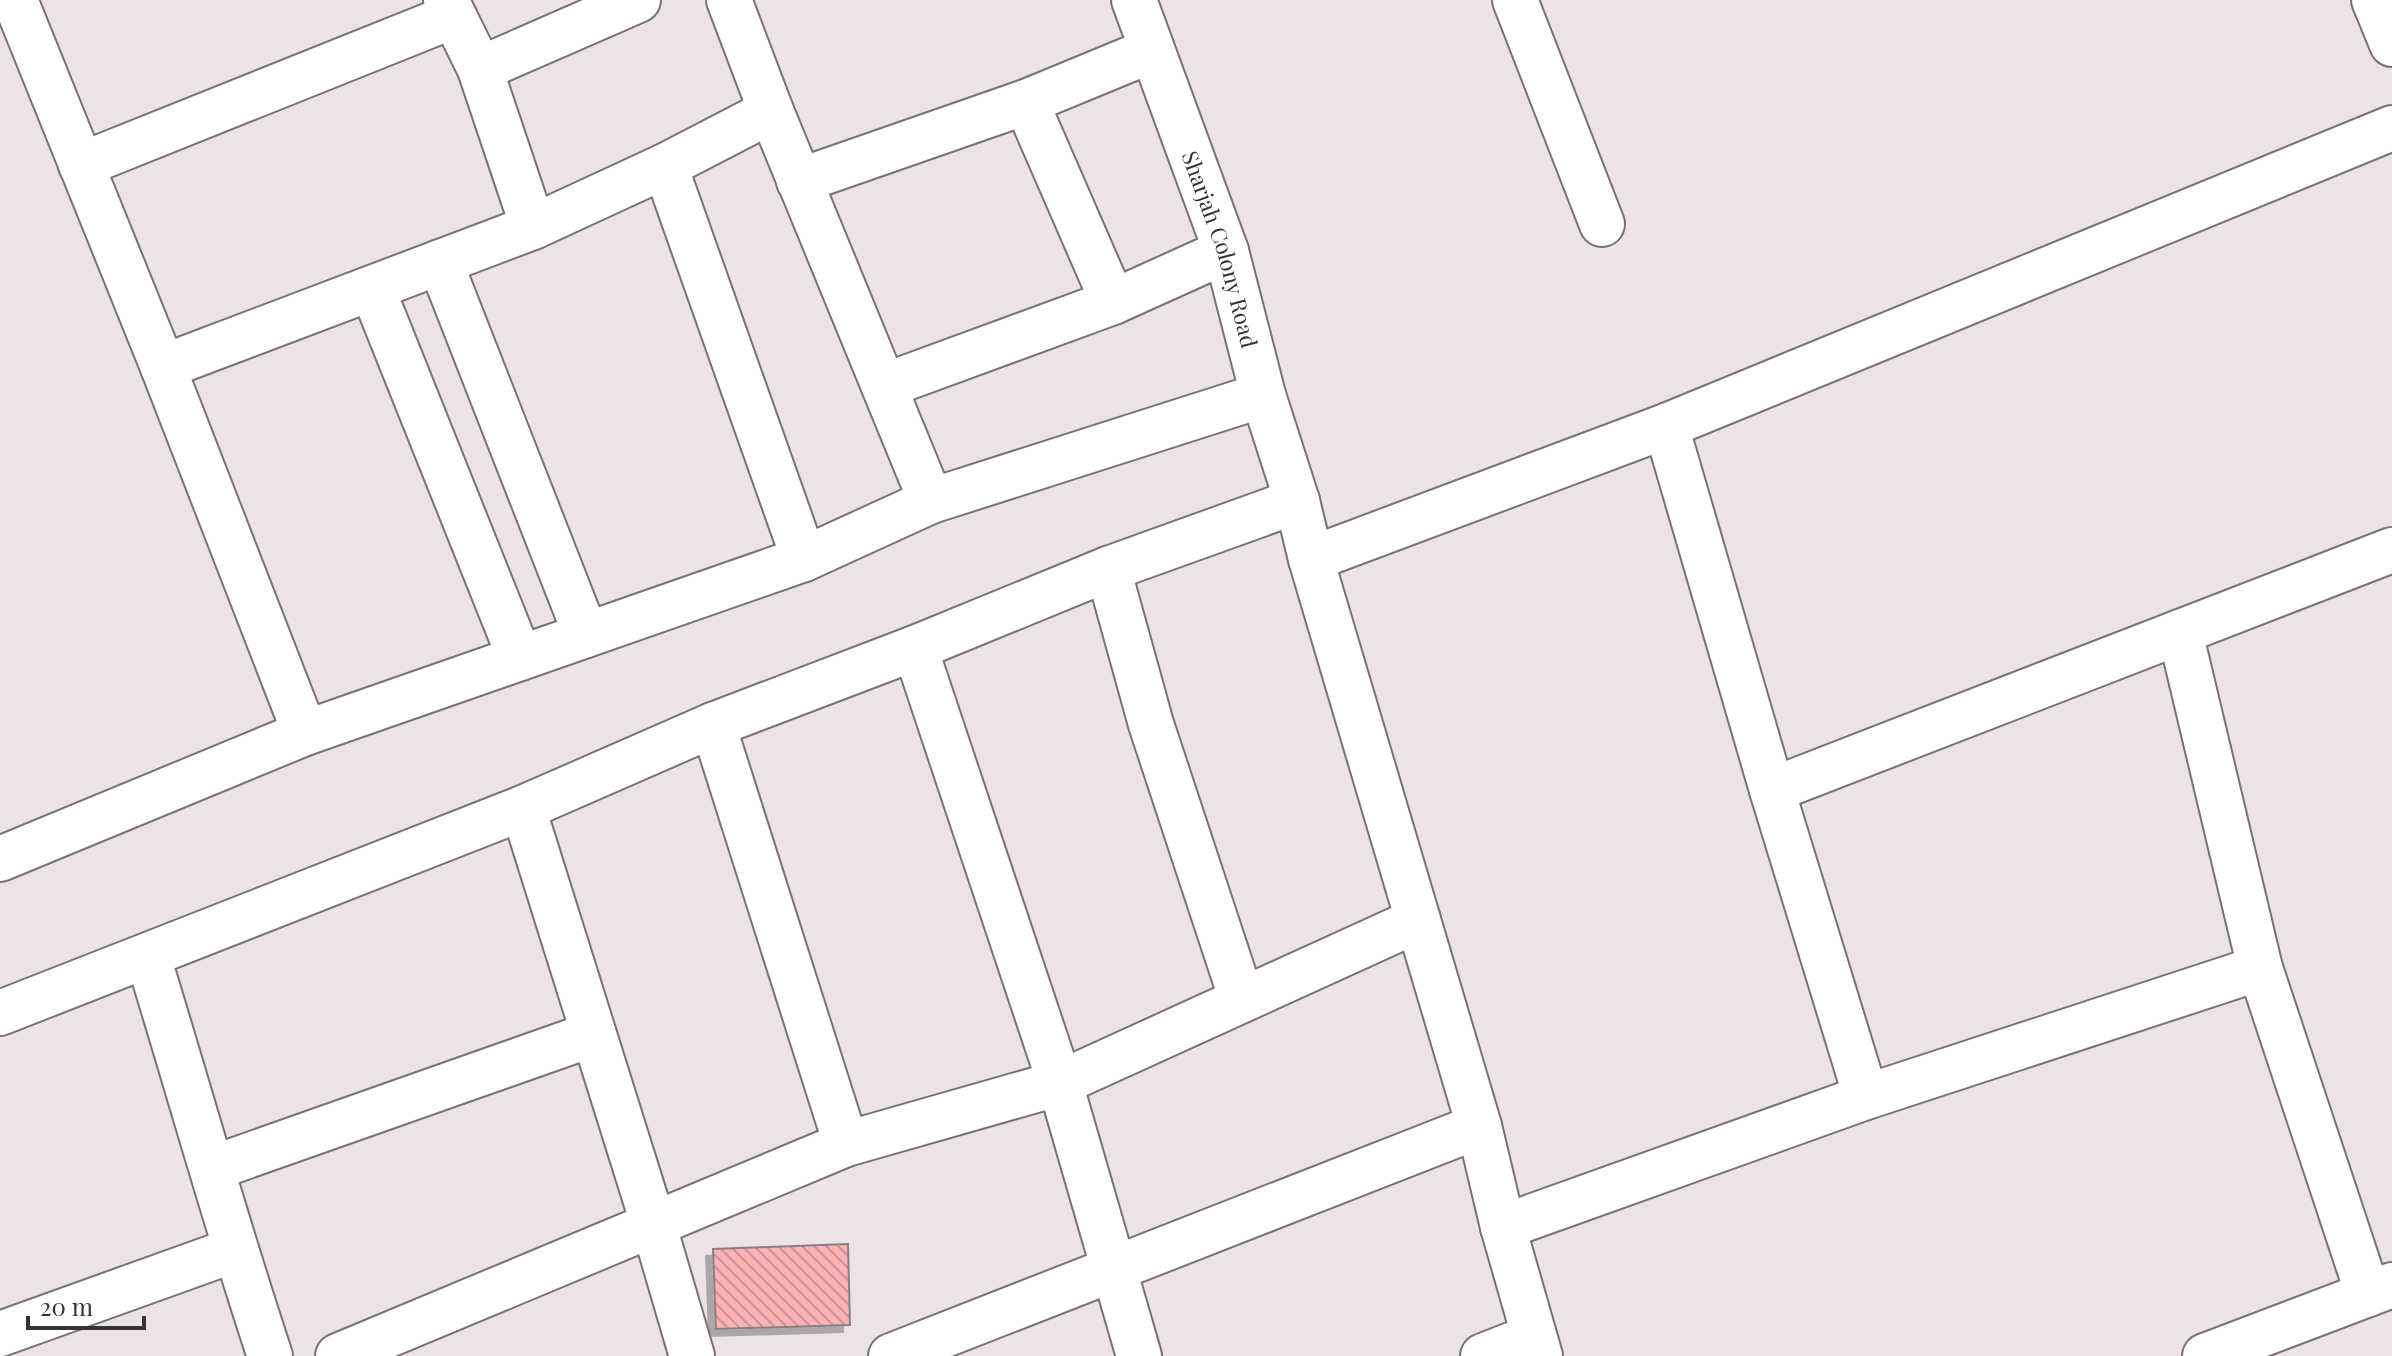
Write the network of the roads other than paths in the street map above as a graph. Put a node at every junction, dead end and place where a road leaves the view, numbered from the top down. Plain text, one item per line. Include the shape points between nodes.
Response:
1 (15, 0) edge
2 (638, 0) edge
3 (729, 0) edge
4 (1134, 0) edge
5 (1515, 0) edge
6 (2374, 0) edge
7 (449, 8) edge
8 (2392, 44) edge
9 (1152, 50) junction
10 (480, 69) junction
11 (1026, 102) junction
12 (771, 111) junction
13 (2392, 128) edge
14 (81, 165) junction
15 (665, 166) junction
16 (799, 181) junction
17 (1602, 224) dead end
18 (533, 227) junction
19 (1226, 251) junction
20 (440, 262) junction
21 (372, 288) junction
22 (1113, 302) junction
23 (163, 367) junction
24 (884, 386) junction
25 (1263, 395) junction
26 (1666, 426) junction
27 (931, 501) junction
28 (1297, 501) junction
29 (2392, 550) edge
30 (804, 559) junction
31 (1311, 559) junction
32 (1108, 569) junction
33 (2180, 632) junction
34 (586, 635) junction
35 (915, 648) junction
36 (520, 658) junction
37 (713, 725) junction
38 (305, 733) junction
39 (1772, 790) junction
40 (523, 808) junction
41 (0, 859) edge
42 (1418, 920) junction
43 (148, 957) junction
44 (2260, 968) junction
45 (1242, 1000) junction
46 (0, 1013) edge
47 (593, 1034) junction
48 (1060, 1083) junction
49 (1866, 1097) junction
50 (1479, 1126) junction
51 (846, 1144) junction
52 (213, 1168) junction
53 (653, 1223) junction
54 (1503, 1227) junction
55 (234, 1250) junction
56 (1113, 1268) junction
57 (2380, 1289) edge
58 (0, 1334) edge
59 (1537, 1346) edge
60 (895, 1355) edge
61 (270, 1356) edge
62 (338, 1356) edge
63 (692, 1356) edge
64 (1139, 1356) edge
65 (1483, 1356) edge
66 (2205, 1356) edge

1 - 14 street
2 - 10 street
3 - 12 street
4 - 9 street, Sharjah Colony Road
5 - 17 street
6 - 8 street
7 - 10 street
7 - 14 street
9 - 11 street
9 - 19 street, Sharjah Colony Road
10 - 18 street
11 - 16 street
11 - 22 street
12 - 15 street
12 - 16 street
13 - 26 street
14 - 23 street
15 - 18 street
15 - 30 street
16 - 24 street
18 - 20 street
19 - 22 street
19 - 25 street, Sharjah Colony Road
20 - 21 street
20 - 34 street
21 - 23 street
21 - 36 street
22 - 24 street
23 - 38 street
24 - 27 street
25 - 27 street
25 - 28 street, Sharjah Colony Road
26 - 31 street
26 - 39 street
27 - 30 street
28 - 31 street, Sharjah Colony Road
28 - 32 street
29 - 33 street
30 - 34 street
31 - 42 street, Sharjah Colony Road
32 - 35 street
32 - 45 street via 1151,724
33 - 39 street
33 - 44 street
34 - 36 street
35 - 37 street
35 - 48 street
36 - 38 street
37 - 40 street
37 - 51 street
38 - 41 street
39 - 49 street
40 - 43 street
40 - 47 street
42 - 45 street
42 - 50 street, Sharjah Colony Road
43 - 46 street
43 - 52 street
44 - 49 street
44 - 57 street
45 - 48 street
47 - 52 street
47 - 53 street
48 - 51 street
48 - 56 street
49 - 54 street
50 - 54 street, Sharjah Colony Road
50 - 56 street
51 - 53 street
52 - 55 street
53 - 62 street
53 - 63 street
54 - 59 street, Sharjah Colony Road
55 - 58 street
55 - 61 street
56 - 60 street
56 - 64 street
57 - 66 street
59 - 65 street

